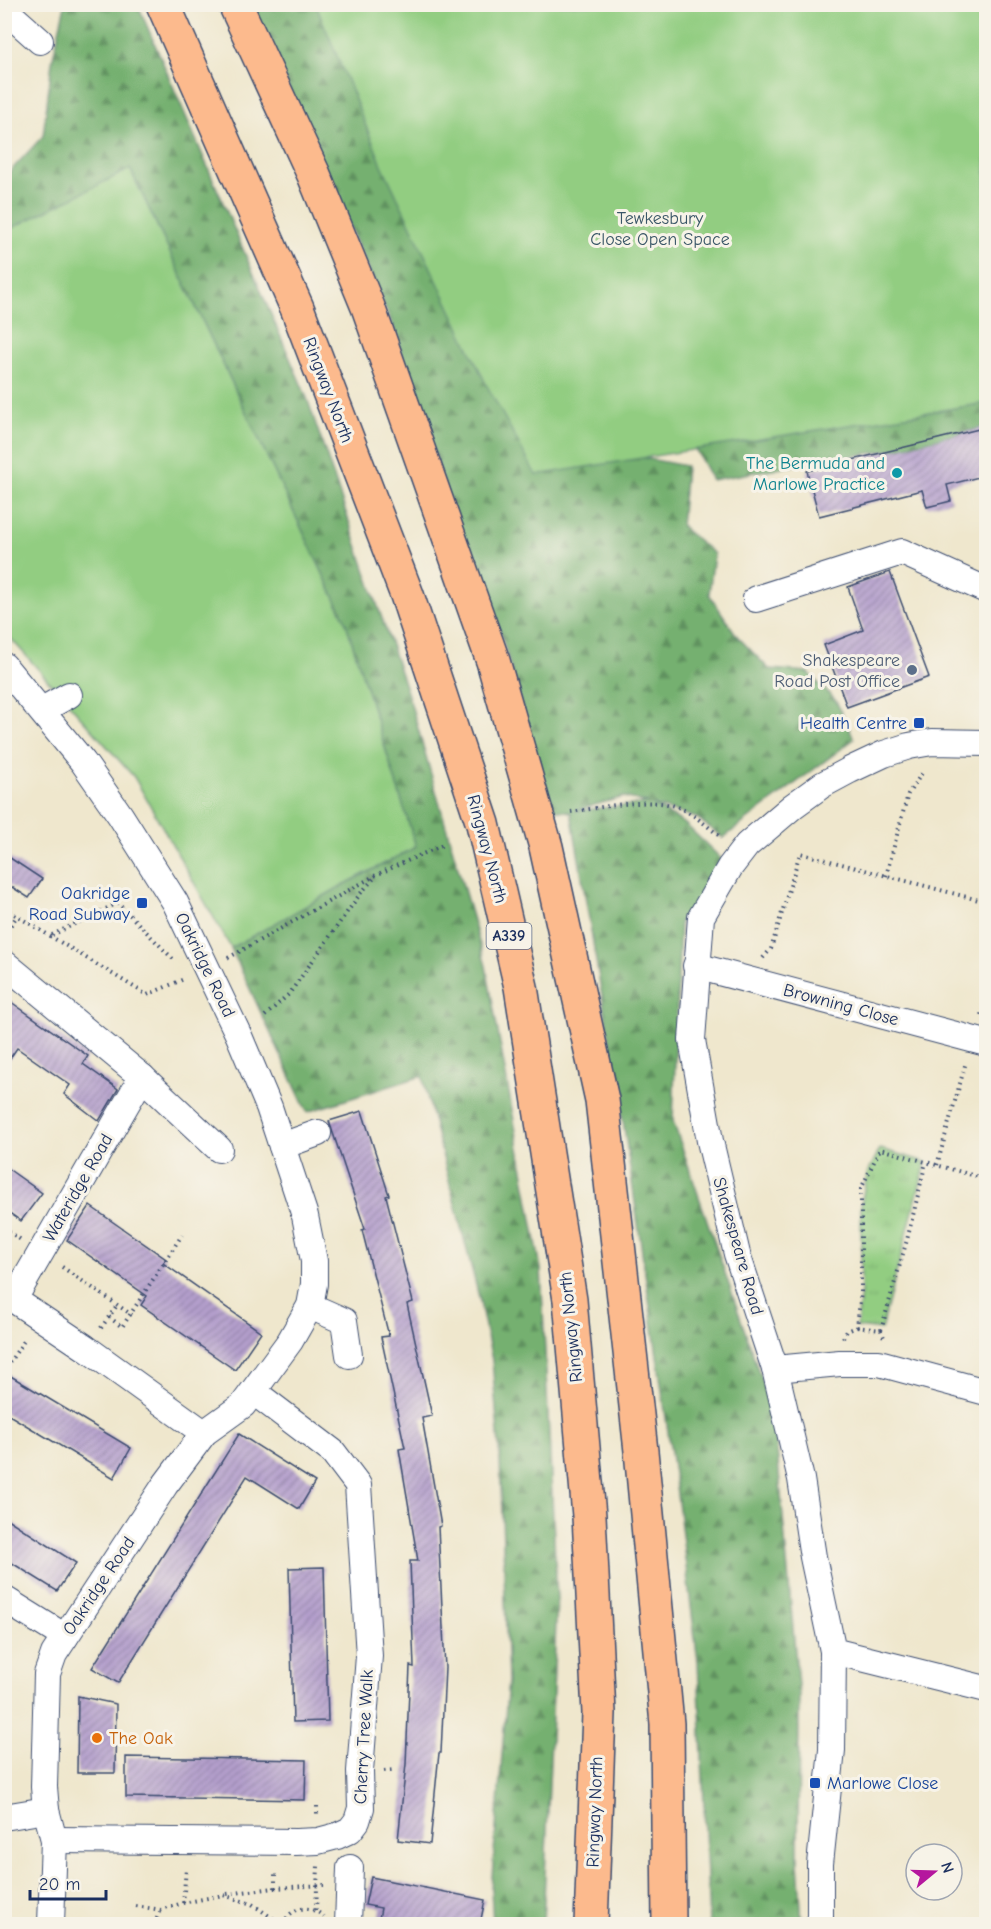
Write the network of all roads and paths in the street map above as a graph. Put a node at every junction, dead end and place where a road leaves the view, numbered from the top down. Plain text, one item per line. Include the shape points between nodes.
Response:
1 (164, 4) edge
2 (235, 4) edge
3 (4, 9) edge
4 (40, 41) dead end
5 (987, 590) edge
6 (756, 599) dead end
7 (4, 666) edge
8 (69, 695) dead end
9 (42, 710) junction
10 (987, 743) edge
11 (924, 769) dead end
12 (571, 812) dead end
13 (723, 838) dead end
14 (445, 844) dead end
15 (378, 874) junction
16 (886, 876) junction
17 (987, 902) edge
18 (4, 908) edge
19 (17, 916) junction
20 (4, 935) edge
21 (52, 935) junction
22 (228, 958) dead end
23 (174, 960) dead end
24 (4, 963) edge
25 (696, 966) junction
26 (190, 976) dead end
27 (744, 979) junction
28 (987, 999) edge
29 (265, 1016) dead end
30 (979, 1041) edge
31 (142, 1077) junction
32 (318, 1132) dead end
33 (282, 1146) junction
34 (219, 1149) dead end
35 (926, 1162) junction
36 (937, 1165) junction
37 (987, 1179) edge
38 (182, 1235) dead end
39 (9, 1296) edge
40 (310, 1305) junction
41 (132, 1315) junction
42 (39, 1318) junction
43 (881, 1330) dead end
44 (349, 1355) dead end
45 (4, 1363) edge
46 (840, 1363) junction
47 (775, 1369) junction
48 (254, 1392) junction
49 (987, 1392) edge
50 (204, 1433) junction
51 (4, 1599) edge
52 (65, 1636) junction
53 (833, 1651) junction
54 (987, 1689) edge
55 (46, 1810) junction
56 (4, 1817) edge
57 (54, 1840) junction
58 (186, 1869) dead end
59 (275, 1870) dead end
60 (318, 1872) dead end
61 (350, 1875) joint
62 (318, 1885) junction
63 (275, 1888) junction
64 (223, 1895) junction
65 (183, 1903) junction
66 (136, 1906) dead end
67 (161, 1910) junction
68 (316, 1910) junction
69 (51, 1924) edge
70 (154, 1924) edge
71 (283, 1924) edge
72 (328, 1924) edge
73 (348, 1924) edge
74 (591, 1924) edge
75 (667, 1924) edge
76 (820, 1924) edge

1 - 74 highway, Ringway North / A339 via 297,308 407,595 483,824 521,987 570,1300 589,1516 599,1713
2 - 75 highway via 314,175 368,308 493,661 546,847 602,1100 667,1724
3 - 4 street
5 - 6 street via 902,552
7 - 9 street, Oakridge Road
8 - 9 street
9 - 33 street, Oakridge Road via 120,815 175,902 239,1036
10 - 25 street, Shakespeare Road via 932,742 884,754 822,785 793,806 747,845 730,867 702,917
11 - 16 path via 908,794
12 - 13 path via 633,802 674,806
14 - 15 path
15 - 22 path
15 - 29 path via 289,994
16 - 17 path
16 - 27 path via 800,853 771,949
18 - 19 path
19 - 20 path
19 - 21 path
21 - 23 path via 118,903
21 - 26 path via 147,995
24 - 31 street
25 - 27 street, Browning Close
25 - 47 street, Shakespeare Road via 692,1040 710,1141 737,1254
27 - 30 street, Browning Close
28 - 30 path
30 - 36 path
31 - 34 street
31 - 39 street, Wateridge Road
32 - 33 street
33 - 40 street, Oakridge Road via 305,1216 314,1261
35 - 36 path
35 - 43 path
35 - 46 path via 880,1149 867,1174 861,1189 857,1327 847,1331 841,1342
36 - 37 path
38 - 41 path
39 - 42 street, Wateridge Road
40 - 44 street via 344,1321
40 - 48 street, Oakridge Road
41 - 41 path via 123,1327 108,1317 118,1304
42 - 45 path via 8,1364
42 - 50 street, Wateridge Road
46 - 47 street
46 - 49 street via 879,1363
47 - 53 street, Shakespeare Road via 801,1479
48 - 50 street, Oakridge Road via 243,1405
48 - 57 street, Cherry Tree Walk via 333,1452 358,1485 369,1656 361,1808 357,1821 350,1830 318,1841
50 - 52 street, Oakridge Road
51 - 52 street
52 - 55 street, Oakridge Road via 47,1674
53 - 54 street
53 - 76 street, Shakespeare Road via 832,1750 820,1864
55 - 56 street
55 - 57 street, Oakridge Road
57 - 69 street, Oakridge Road
58 - 65 path
59 - 63 path
60 - 62 path
61 - 62 path
61 - 73 street
62 - 63 path
62 - 68 path
63 - 64 path
64 - 65 path
64 - 71 path via 252,1904
65 - 67 path
66 - 67 path
67 - 70 path
68 - 71 path via 298,1909
68 - 72 path

